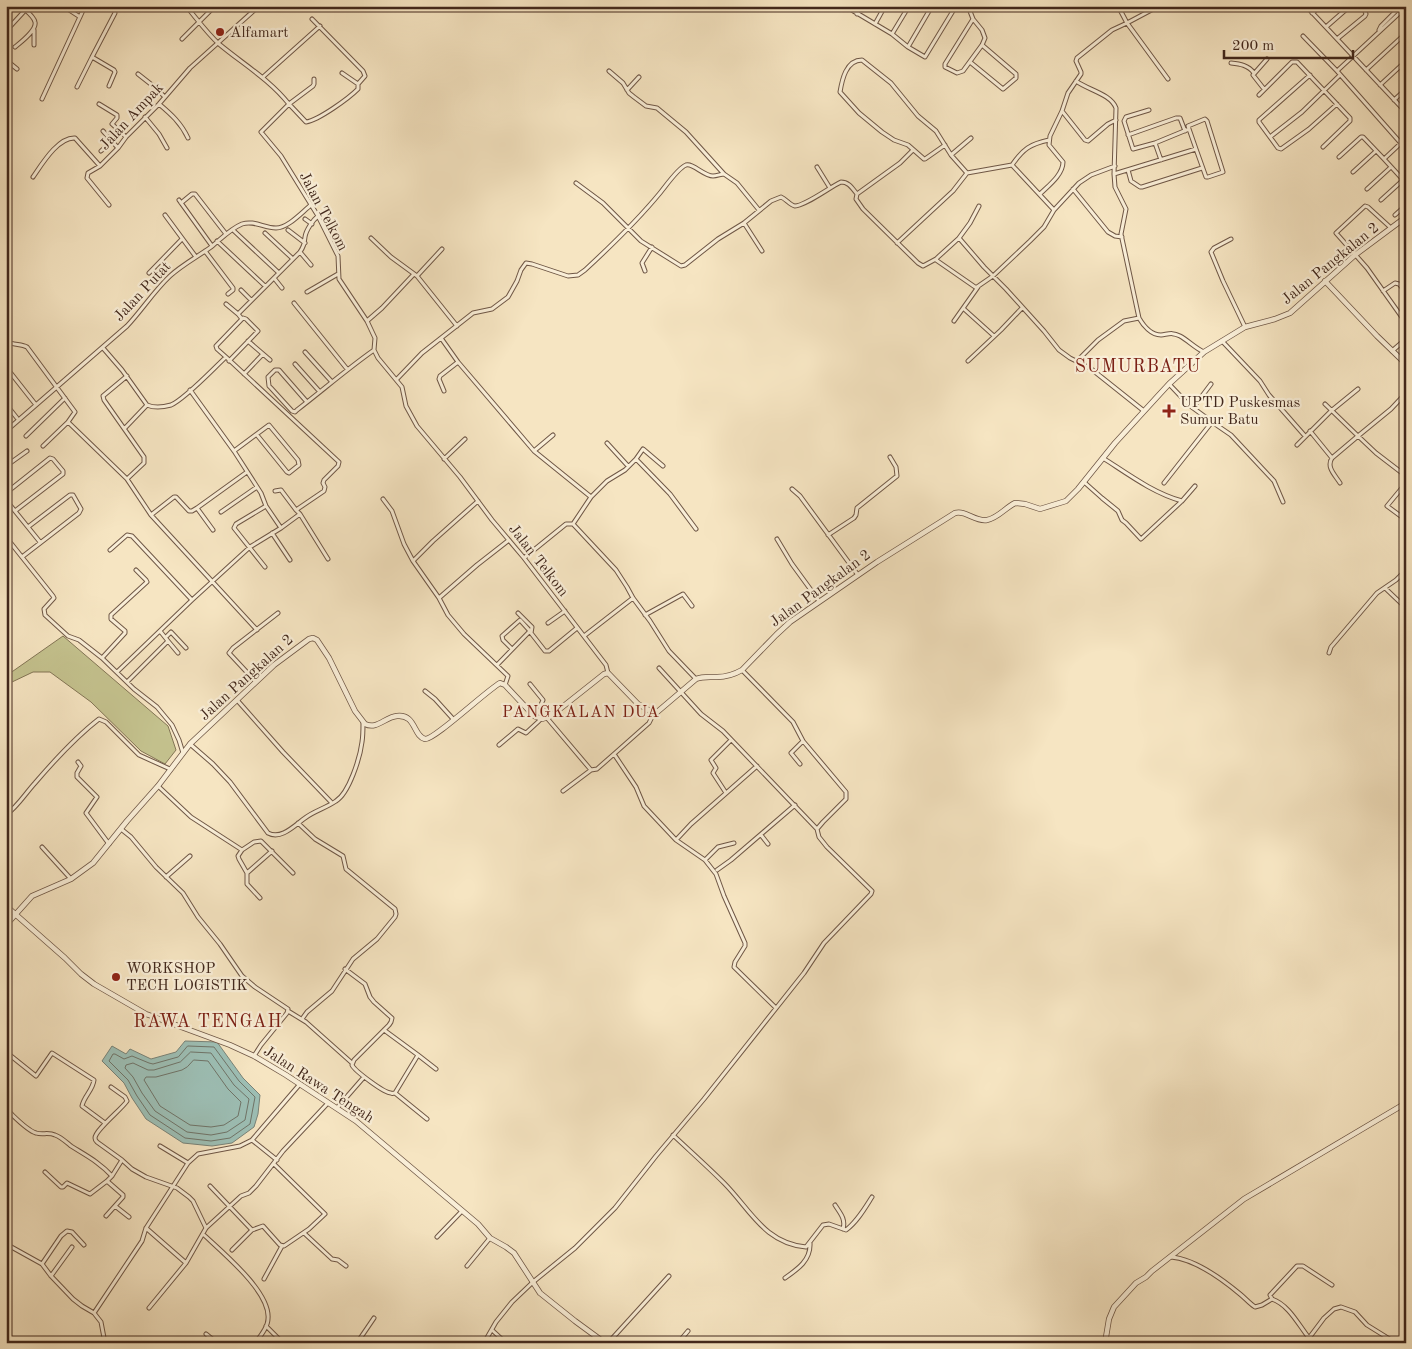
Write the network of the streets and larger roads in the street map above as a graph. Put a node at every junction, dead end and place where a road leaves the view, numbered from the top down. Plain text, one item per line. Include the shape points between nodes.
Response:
1 (21, 6) edge
2 (29, 6) edge
3 (63, 6) edge
4 (85, 6) edge
5 (114, 6) edge
6 (186, 6) edge
7 (215, 6) edge
8 (259, 6) edge
9 (845, 6) edge
10 (861, 6) edge
11 (885, 6) edge
12 (909, 6) edge
13 (932, 6) edge
14 (956, 6) edge
15 (968, 6) edge
16 (1118, 6) edge
17 (1159, 6) edge
18 (1306, 6) edge
19 (1321, 6) edge
20 (1350, 6) edge
21 (1362, 6) edge
22 (1401, 6) edge
23 (1406, 7) edge
24 (25, 11) junction
25 (1312, 13) junction
26 (857, 14) junction
27 (80, 17) junction
28 (312, 19) dead end
29 (973, 19) junction
30 (199, 22) junction
31 (1127, 23) junction
32 (875, 24) junction
33 (320, 26) junction
34 (1326, 27) junction
35 (34, 29) junction
36 (6, 31) edge
37 (1379, 32) junction
38 (1406, 33) edge
39 (892, 34) junction
40 (1303, 36) dead end
41 (182, 39) dead end
42 (1337, 39) junction
43 (218, 43) junction
44 (34, 45) dead end
45 (982, 45) junction
46 (15, 47) dead end
47 (908, 47) junction
48 (1352, 56) junction
49 (92, 57) junction
50 (1267, 59) dead end
51 (6, 60) edge
52 (1406, 61) edge
53 (970, 62) junction
54 (1231, 63) dead end
55 (17, 69) dead end
56 (1366, 70) junction
57 (609, 71) dead end
58 (1337, 71) junction
59 (1254, 73) junction
60 (138, 74) dead end
61 (342, 74) dead end
62 (1310, 75) junction
63 (1340, 75) junction
64 (263, 77) junction
65 (640, 77) dead end
66 (314, 79) dead end
67 (1168, 79) dead end
68 (1076, 81) junction
69 (358, 84) junction
70 (1380, 85) junction
71 (77, 86) dead end
72 (109, 86) dead end
73 (1264, 89) junction
74 (1406, 89) edge
75 (627, 90) junction
76 (1325, 90) junction
77 (1259, 95) dead end
78 (165, 97) junction
79 (42, 99) dead end
80 (1394, 100) junction
81 (99, 104) dead end
82 (159, 104) junction
83 (289, 104) junction
84 (1336, 104) junction
85 (1402, 108) dead end
86 (1148, 110) dead end
87 (1062, 112) junction
88 (145, 117) junction
89 (1116, 120) junction
90 (1187, 130) junction
91 (102, 131) dead end
92 (1128, 135) junction
93 (126, 137) junction
94 (188, 138) dead end
95 (971, 138) dead end
96 (1270, 138) junction
97 (1050, 140) junction
98 (112, 141) junction
99 (1155, 143) junction
100 (1401, 144) junction
101 (945, 145) junction
102 (1323, 147) dead end
103 (118, 148) junction
104 (167, 148) dead end
105 (1196, 149) junction
106 (1406, 149) edge
107 (913, 150) junction
108 (101, 151) dead end
109 (1376, 151) junction
110 (951, 155) junction
111 (1340, 157) dead end
112 (1384, 159) junction
113 (1162, 160) junction
114 (1012, 165) junction
115 (100, 166) junction
116 (817, 166) dead end
117 (1115, 166) junction
118 (1391, 167) junction
119 (1202, 168) junction
120 (1128, 170) junction
121 (1353, 172) dead end
122 (967, 173) junction
123 (724, 174) junction
124 (1114, 174) junction
125 (33, 177) dead end
126 (1404, 182) edge
127 (576, 183) dead end
128 (830, 188) junction
129 (1073, 189) junction
130 (1367, 189) dead end
131 (857, 194) junction
132 (1040, 194) junction
133 (1382, 200) dead end
134 (311, 204) junction
135 (109, 205) dead end
136 (1406, 205) edge
137 (978, 206) dead end
138 (759, 210) junction
139 (1054, 210) junction
140 (1395, 215) dead end
141 (165, 216) dead end
142 (318, 216) junction
143 (1406, 217) edge
144 (305, 219) dead end
145 (744, 223) junction
146 (312, 224) junction
147 (628, 229) junction
148 (1392, 229) junction
149 (233, 230) junction
150 (288, 230) dead end
151 (265, 233) dead end
152 (226, 234) junction
153 (1122, 237) junction
154 (371, 238) dead end
155 (959, 238) junction
156 (182, 239) junction
157 (1231, 240) dead end
158 (217, 241) junction
159 (897, 243) junction
160 (306, 244) junction
161 (212, 246) junction
162 (652, 248) junction
163 (442, 249) dead end
164 (205, 250) junction
165 (762, 251) dead end
166 (300, 252) junction
167 (1355, 255) junction
168 (196, 257) junction
169 (293, 259) junction
170 (936, 259) junction
171 (310, 265) dead end
172 (645, 271) dead end
173 (149, 273) dead end
174 (279, 273) junction
175 (338, 274) junction
176 (416, 275) junction
177 (993, 276) junction
178 (274, 278) junction
179 (1325, 281) junction
180 (265, 286) junction
181 (979, 286) junction
182 (282, 288) dead end
183 (241, 290) dead end
184 (1383, 291) junction
185 (307, 292) dead end
186 (1406, 292) edge
187 (228, 294) dead end
188 (251, 300) junction
189 (294, 303) dead end
190 (226, 304) dead end
191 (1022, 308) junction
192 (964, 309) junction
193 (238, 314) junction
194 (1139, 318) junction
195 (242, 319) junction
196 (367, 321) junction
197 (954, 321) dead end
198 (1406, 323) edge
199 (457, 326) junction
200 (1246, 328) junction
201 (994, 336) junction
202 (441, 338) junction
203 (1406, 339) edge
204 (6, 340) edge
205 (248, 341) junction
206 (1222, 341) junction
207 (103, 348) junction
208 (374, 350) junction
209 (1392, 351) junction
210 (304, 352) dead end
211 (1204, 352) junction
212 (263, 354) junction
213 (226, 357) junction
214 (270, 360) dead end
215 (229, 361) junction
216 (968, 361) dead end
217 (1077, 361) junction
218 (458, 362) junction
219 (295, 364) dead end
220 (1406, 364) edge
221 (6, 367) edge
222 (347, 369) junction
223 (244, 374) junction
224 (127, 376) junction
225 (397, 379) junction
226 (332, 382) junction
227 (1168, 384) junction
228 (1211, 384) dead end
229 (57, 388) junction
230 (1358, 389) dead end
231 (190, 390) junction
232 (444, 391) dead end
233 (320, 392) junction
234 (1406, 393) edge
235 (65, 398) junction
236 (307, 402) junction
237 (1325, 404) dead end
238 (36, 405) junction
239 (147, 405) junction
240 (1193, 408) junction
241 (6, 410) edge
242 (1144, 411) junction
243 (1332, 411) junction
244 (16, 418) dead end
245 (68, 422) junction
246 (1212, 422) junction
247 (125, 428) junction
248 (6, 431) edge
249 (1310, 431) junction
250 (257, 435) junction
251 (552, 435) dead end
252 (26, 436) dead end
253 (1305, 436) junction
254 (1358, 436) junction
255 (465, 439) dead end
256 (607, 443) dead end
257 (1297, 445) dead end
258 (43, 446) dead end
259 (27, 451) dead end
260 (234, 451) junction
261 (534, 451) junction
262 (890, 457) dead end
263 (1103, 458) junction
264 (1332, 458) junction
265 (444, 459) junction
266 (636, 459) junction
267 (6, 466) edge
268 (628, 466) junction
269 (663, 466) dead end
270 (247, 472) junction
271 (1406, 476) edge
272 (127, 479) junction
273 (1084, 482) junction
274 (1164, 483) dead end
275 (1340, 483) dead end
276 (1406, 483) edge
277 (1195, 486) dead end
278 (257, 487) junction
279 (792, 489) dead end
280 (275, 491) dead end
281 (6, 493) edge
282 (591, 497) junction
283 (383, 499) dead end
284 (6, 500) edge
285 (478, 501) junction
286 (1182, 501) junction
287 (1283, 502) dead end
288 (266, 506) junction
289 (197, 508) junction
290 (296, 510) junction
291 (15, 511) junction
292 (221, 512) dead end
293 (300, 514) junction
294 (151, 515) junction
295 (1406, 520) edge
296 (573, 524) junction
297 (28, 527) junction
298 (281, 528) junction
299 (696, 529) dead end
300 (213, 530) dead end
301 (272, 533) junction
302 (828, 535) junction
303 (6, 537) edge
304 (776, 539) dead end
305 (509, 540) junction
306 (40, 542) junction
307 (250, 547) junction
308 (110, 550) dead end
309 (22, 557) junction
310 (524, 558) junction
311 (328, 559) dead end
312 (290, 560) dead end
313 (413, 561) junction
314 (264, 567) dead end
315 (136, 570) dead end
316 (1406, 570) edge
317 (858, 575) junction
318 (213, 581) junction
319 (1385, 588) junction
320 (439, 598) junction
321 (633, 598) junction
322 (192, 600) junction
323 (819, 601) junction
324 (692, 606) dead end
325 (1406, 608) edge
326 (565, 611) junction
327 (278, 612) dead end
328 (518, 613) dead end
329 (645, 615) junction
330 (548, 623) dead end
331 (577, 628) junction
332 (257, 630) junction
333 (160, 631) junction
334 (584, 636) junction
335 (166, 637) junction
336 (168, 642) junction
337 (186, 648) dead end
338 (512, 650) junction
339 (178, 653) dead end
340 (1329, 653) dead end
341 (102, 658) junction
342 (497, 665) junction
343 (658, 668) dead end
344 (742, 670) junction
345 (117, 672) junction
346 (608, 673) junction
347 (696, 678) junction
348 (127, 682) junction
349 (256, 682) junction
350 (530, 684) dead end
351 (505, 685) junction
352 (425, 691) dead end
353 (680, 692) junction
354 (237, 700) junction
355 (654, 713) junction
356 (549, 717) junction
357 (540, 718) junction
358 (454, 720) junction
359 (363, 722) junction
360 (731, 740) junction
361 (803, 741) junction
362 (190, 744) junction
363 (499, 745) dead end
364 (183, 753) junction
365 (614, 754) junction
366 (78, 762) dead end
367 (800, 764) dead end
368 (756, 766) junction
369 (170, 769) junction
370 (591, 770) junction
371 (158, 786) junction
372 (562, 792) dead end
373 (726, 793) junction
374 (332, 803) junction
375 (795, 805) junction
376 (6, 815) edge
377 (298, 823) junction
378 (121, 829) junction
379 (818, 829) junction
380 (761, 835) junction
381 (676, 840) junction
382 (734, 843) dead end
383 (109, 844) junction
384 (768, 844) dead end
385 (42, 847) dead end
386 (242, 850) junction
387 (272, 851) junction
388 (190, 856) dead end
389 (705, 860) junction
390 (716, 870) dead end
391 (293, 872) dead end
392 (247, 873) junction
393 (166, 877) junction
394 (71, 879) junction
395 (260, 898) dead end
396 (6, 906) edge
397 (15, 914) junction
398 (6, 925) edge
399 (345, 969) junction
400 (776, 1008) junction
401 (288, 1011) junction
402 (302, 1019) junction
403 (384, 1030) junction
404 (6, 1052) edge
405 (418, 1055) junction
406 (254, 1056) junction
407 (352, 1063) junction
408 (436, 1069) dead end
409 (364, 1076) junction
410 (300, 1084) junction
411 (110, 1087) dead end
412 (395, 1093) junction
413 (329, 1102) junction
414 (1406, 1104) edge
415 (6, 1108) edge
416 (337, 1108) junction
417 (426, 1119) dead end
418 (105, 1123) junction
419 (673, 1135) junction
420 (252, 1140) junction
421 (160, 1146) dead end
422 (122, 1160) junction
423 (277, 1160) junction
424 (188, 1163) junction
425 (274, 1164) junction
426 (45, 1172) dead end
427 (112, 1176) junction
428 (107, 1181) junction
429 (210, 1186) dead end
430 (173, 1187) junction
431 (872, 1197) dead end
432 (835, 1205) dead end
433 (116, 1206) junction
434 (230, 1207) junction
435 (462, 1211) junction
436 (106, 1216) dead end
437 (129, 1217) dead end
438 (146, 1228) junction
439 (206, 1228) junction
440 (843, 1229) junction
441 (252, 1230) junction
442 (304, 1233) junction
443 (204, 1234) junction
444 (437, 1237) dead end
445 (490, 1238) junction
446 (810, 1243) junction
447 (6, 1244) edge
448 (84, 1246) dead end
449 (282, 1246) junction
450 (72, 1247) dead end
451 (232, 1250) dead end
452 (1171, 1256) junction
453 (186, 1263) junction
454 (42, 1264) junction
455 (346, 1266) dead end
456 (467, 1266) dead end
457 (51, 1276) junction
458 (669, 1276) dead end
459 (264, 1278) dead end
460 (785, 1278) dead end
461 (533, 1282) junction
462 (1332, 1285) dead end
463 (1272, 1299) junction
464 (150, 1308) dead end
465 (94, 1313) junction
466 (374, 1318) dead end
467 (266, 1326) junction
468 (492, 1330) junction
469 (688, 1331) dead end
470 (206, 1334) dead end
471 (1309, 1338) junction
472 (105, 1343) edge
473 (217, 1343) edge
474 (256, 1343) edge
475 (283, 1343) edge
476 (357, 1343) edge
477 (484, 1343) edge
478 (506, 1343) edge
479 (606, 1343) edge
480 (678, 1343) edge
481 (1105, 1343) edge
482 (1307, 1343) edge
483 (1396, 1343) edge

1 - 24 street
2 - 24 street
3 - 27 street
4 - 27 street
5 - 49 street via 115,13
6 - 30 street
7 - 30 street
8 - 43 street, Jalan Ampak
9 - 26 street
10 - 26 street
11 - 32 street
12 - 39 street
13 - 47 street
14 - 47 street via 926,57
15 - 29 street
16 - 31 street
17 - 31 street
18 - 25 street
19 - 25 street
20 - 34 street
21 - 42 street via 1365,16
22 - 37 street
23 - 37 street
24 - 35 street via 35,21
24 - 36 street
25 - 34 street
26 - 32 street
27 - 79 street
28 - 33 street
29 - 45 street via 985,35
29 - 53 street via 944,66 960,72
30 - 41 street
30 - 43 street
31 - 67 street
31 - 68 street via 1112,30 1077,58 1081,72
32 - 39 street
33 - 64 street
33 - 69 street via 363,71 365,76
34 - 42 street
35 - 44 street
35 - 46 street
37 - 48 street
38 - 56 street
39 - 47 street
40 - 58 street
42 - 48 street
43 - 64 street
43 - 78 street, Jalan Ampak
45 - 53 street
45 - 53 street via 1016,74 1016,78 1003,89
48 - 56 street
48 - 58 street
49 - 71 street
49 - 72 street via 116,72
50 - 59 street
51 - 55 street
52 - 70 street
54 - 59 street via 1242,64
56 - 70 street
57 - 75 street
58 - 63 street
59 - 73 street via 1253,77
60 - 78 street
61 - 69 street
62 - 73 street via 1294,61
62 - 76 street
62 - 96 street via 1259,120
63 - 76 street
63 - 100 street
64 - 83 street
65 - 75 street
66 - 83 street via 313,86
68 - 87 street
68 - 89 street via 1112,100
69 - 83 street via 357,91 308,122
70 - 80 street
73 - 77 street
74 - 80 street
75 - 123 street via 646,106 657,108 686,132
76 - 84 street
76 - 96 street
78 - 82 street, Jalan Ampak
80 - 85 street
81 - 93 street via 117,115 112,124
82 - 88 street, Jalan Ampak
82 - 94 street via 182,125
83 - 134 street, Jalan Telkom via 261,132 281,156
84 - 96 street via 1281,149
84 - 102 street via 1350,121
86 - 92 street via 1126,117 1124,122
87 - 89 street via 1088,141
87 - 97 street
88 - 93 street, Jalan Ampak
88 - 104 street
89 - 117 street
90 - 92 street via 1180,118 1176,118
90 - 99 street
90 - 105 street
90 - 119 street via 1190,124 1207,121 1224,170 1207,178
91 - 98 street
92 - 99 street via 1134,150
93 - 103 street, Jalan Ampak
95 - 110 street
97 - 114 street via 1028,147
97 - 132 street via 1049,145 1064,166
98 - 103 street
98 - 108 street
99 - 113 street
100 - 106 street
100 - 112 street
101 - 107 street via 925,159
101 - 107 street via 891,83 862,60 853,61 843,76 840,92 882,132
101 - 110 street
103 - 115 street, Jalan Ampak
105 - 113 street
105 - 119 street
107 - 131 street
109 - 111 street via 1362,137
109 - 112 street
109 - 121 street
110 - 122 street
112 - 118 street
113 - 120 street
114 - 122 street
114 - 132 street
115 - 125 street via 75,138 69,138 62,141
115 - 135 street, Jalan Ampak via 88,173 87,178
116 - 128 street
117 - 124 street
117 - 129 street via 1091,175
118 - 126 street
118 - 130 street
119 - 120 street via 1142,187 1131,181
120 - 124 street
122 - 159 street via 953,191
123 - 138 street
123 - 147 street via 712,176 692,166 684,166
124 - 153 street via 1115,187 1126,209
126 - 133 street
127 - 147 street via 603,203
128 - 131 street via 844,182
128 - 138 street via 796,206 782,197
129 - 139 street
129 - 153 street via 1108,232
131 - 159 street via 856,199 863,209
132 - 139 street
134 - 142 street, Jalan Telkom
134 - 149 street, Jalan Putat via 280,227 249,223
136 - 140 street
137 - 155 street
138 - 145 street
139 - 177 street via 1039,232
141 - 156 street
142 - 146 street
142 - 175 street, Jalan Telkom via 338,256
143 - 148 street, Jalan Pangkalan 2
144 - 146 street
145 - 162 street via 683,266
145 - 165 street
146 - 160 street via 305,236
147 - 162 street
147 - 199 street via 578,275 568,276 526,263 508,297 492,309 473,313
148 - 167 street, Jalan Pangkalan 2
148 - 167 street via 1365,206 1336,233
149 - 152 street, Jalan Putat
149 - 174 street
150 - 160 street
151 - 169 street
152 - 158 street, Jalan Putat
152 - 161 street via 195,194 180,202
153 - 194 street
154 - 176 street
155 - 170 street
155 - 177 street
156 - 168 street
156 - 173 street
157 - 200 street via 1211,252
158 - 161 street, Jalan Putat
158 - 180 street
159 - 170 street via 921,266
160 - 166 street
161 - 164 street, Jalan Putat
162 - 172 street via 642,262
163 - 176 street
164 - 168 street, Jalan Putat
164 - 187 street via 233,288
166 - 169 street
166 - 171 street
167 - 179 street, Jalan Pangkalan 2
167 - 184 street
168 - 207 street, Jalan Putat via 170,277
169 - 174 street
170 - 181 street via 975,287
174 - 178 street
175 - 185 street
175 - 196 street, Jalan Telkom
176 - 196 street
176 - 199 street
177 - 181 street
177 - 191 street
178 - 180 street
178 - 182 street
179 - 200 street, Jalan Pangkalan 2 via 1290,313
179 - 209 street
180 - 188 street
181 - 192 street
183 - 188 street
184 - 186 street via 1395,283
184 - 198 street
188 - 193 street
189 - 222 street
190 - 193 street
191 - 201 street
191 - 217 street via 1059,350
192 - 197 street
192 - 201 street
193 - 195 street
194 - 211 street via 1153,333 1177,335
194 - 217 street via 1124,322 1098,340
195 - 205 street via 246,318 258,329
195 - 213 street via 216,346
196 - 208 street, Jalan Telkom via 375,338
199 - 202 street
200 - 206 street, Jalan Pangkalan 2
201 - 216 street
202 - 218 street
202 - 225 street
203 - 209 street
204 - 229 street via 27,347
205 - 212 street
205 - 215 street
206 - 211 street, Jalan Pangkalan 2
206 - 253 street
207 - 224 street
207 - 229 street, Jalan Putat
208 - 222 street
208 - 225 street, Jalan Telkom
209 - 220 street
210 - 226 street
211 - 227 street, Jalan Pangkalan 2
212 - 214 street
212 - 223 street
213 - 215 street
213 - 231 street
215 - 223 street
217 - 242 street
218 - 232 street via 440,376
218 - 261 street
219 - 233 street
221 - 238 street
222 - 226 street
223 - 290 street via 340,462 324,480 324,491
224 - 239 street
224 - 247 street via 103,396
225 - 265 street, Jalan Telkom via 414,421
226 - 233 street
227 - 240 street
227 - 242 street, Jalan Pangkalan 2
228 - 240 street
229 - 235 street
229 - 238 street, Jalan Putat
230 - 243 street
231 - 239 street via 169,405
231 - 260 street
233 - 236 street
234 - 254 street
235 - 245 street via 75,412
235 - 252 street
236 - 236 street via 295,412 292,410 269,386 271,373 279,370
237 - 243 street
238 - 248 street, Jalan Putat
239 - 247 street
240 - 246 street
241 - 244 street via 11,409
242 - 263 street, Jalan Pangkalan 2
243 - 249 street
243 - 254 street
245 - 258 street
245 - 272 street
246 - 274 street
246 - 287 street via 1231,435 1274,481
247 - 272 street via 145,460
249 - 253 street
249 - 264 street
250 - 250 street via 287,472 299,465 271,426
250 - 260 street
251 - 261 street
253 - 257 street
254 - 264 street
254 - 271 street
255 - 265 street
256 - 268 street
259 - 267 street
260 - 270 street
261 - 282 street
262 - 302 street via 898,476 857,508 854,518
263 - 273 street, Jalan Pangkalan 2
263 - 286 street via 1152,489
264 - 275 street via 1329,465
265 - 285 street, Jalan Telkom
266 - 268 street
266 - 269 street via 643,450
266 - 299 street via 670,494
268 - 282 street
270 - 278 street
270 - 289 street
272 - 294 street
273 - 286 street via 1118,511 1122,520 1141,539
273 - 317 street, Jalan Pangkalan 2 via 1066,501 1040,509 1018,503 986,520 955,513
276 - 295 street via 1387,506
277 - 286 street
278 - 288 street
278 - 292 street
279 - 302 street
280 - 290 street via 281,490
281 - 291 street via 50,458 64,471
282 - 296 street
283 - 313 street via 392,511
284 - 291 street
285 - 305 street, Jalan Telkom
285 - 313 street
288 - 298 street
288 - 307 street via 234,526
289 - 294 street via 192,511 186,509 174,497
289 - 300 street
290 - 293 street
291 - 297 street
293 - 298 street
293 - 311 street
294 - 318 street
296 - 310 street via 566,524
296 - 321 street via 616,570
297 - 306 street
297 - 306 street via 73,495 81,512
298 - 301 street
301 - 307 street
301 - 312 street
302 - 317 street
303 - 309 street
304 - 323 street
305 - 310 street, Jalan Telkom
305 - 320 street
306 - 309 street
307 - 314 street
307 - 318 street
308 - 322 street via 130,534
309 - 341 street via 54,598 44,609 45,615 68,636 79,640
310 - 326 street, Jalan Telkom
313 - 320 street
315 - 341 street via 146,584 111,615 125,633
316 - 319 street
317 - 323 street, Jalan Pangkalan 2
318 - 322 street
318 - 332 street
319 - 325 street
319 - 340 street via 1377,593
320 - 342 street via 464,634
321 - 329 street
321 - 334 street
322 - 333 street
323 - 344 street, Jalan Pangkalan 2 via 790,622
324 - 329 street via 683,594
326 - 330 street
326 - 331 street, Jalan Telkom
327 - 332 street
328 - 331 street via 532,627 532,633 546,651
329 - 347 street via 669,650
331 - 334 street, Jalan Telkom
332 - 349 street via 229,653
333 - 335 street
333 - 345 street
334 - 346 street, Jalan Telkom
335 - 336 street
335 - 337 street via 172,632
336 - 339 street
336 - 348 street
338 - 338 street via 502,637 520,620 530,631
338 - 342 street
341 - 345 street
342 - 351 street via 508,676
343 - 353 street
344 - 347 street, Jalan Pangkalan 2 via 720,677
344 - 361 street via 793,722
345 - 348 street
346 - 355 street via 638,704
346 - 356 street
347 - 353 street
348 - 364 street via 165,716
349 - 354 street, Jalan Pangkalan 2
349 - 359 street, Jalan Pangkalan 2 via 296,647 313,638 329,658
350 - 356 street via 543,700 540,707
351 - 357 street via 534,716
351 - 358 street via 498,684
352 - 358 street
353 - 355 street
353 - 360 street
354 - 362 street, Jalan Pangkalan 2
354 - 374 street
355 - 365 street via 649,723
356 - 357 street
356 - 370 street
357 - 363 street via 526,733 518,729
358 - 359 street via 427,739 420,735 410,719 403,716 395,716 373,726
359 - 374 street via 362,741 351,780 339,799
360 - 368 street
360 - 373 street via 710,760 716,768 713,773
361 - 367 street via 791,752
361 - 379 street via 847,796
362 - 364 street, Jalan Pangkalan 2
362 - 377 street via 230,782 268,833 283,834
364 - 369 street, Jalan Pangkalan 2
365 - 370 street via 597,770
365 - 381 street via 636,787 644,806
366 - 383 street via 78,778 97,798 86,812
368 - 373 street
368 - 375 street
369 - 371 street, Jalan Pangkalan 2
369 - 376 street via 139,755 99,719
370 - 372 street
371 - 378 street, Jalan Pangkalan 2
371 - 386 street via 191,817
373 - 381 street
374 - 377 street
375 - 379 street
375 - 380 street
377 - 399 street via 315,839 343,856 346,869 396,911 381,935 353,958
378 - 383 street, Jalan Pangkalan 2
378 - 393 street
379 - 400 street via 819,837 827,847 872,891 824,943
380 - 384 street
380 - 390 street
381 - 389 street
382 - 389 street via 718,847
383 - 394 street, Jalan Pangkalan 2 via 93,863
385 - 394 street
386 - 387 street via 258,840
386 - 392 street via 239,858
387 - 391 street
387 - 392 street
388 - 393 street
389 - 400 street via 716,874 745,943 733,965
392 - 395 street via 247,884
393 - 401 street via 183,892 242,976
394 - 397 street, Jalan Pangkalan 2 via 32,896
396 - 397 street, Jalan Rawa Tengah
397 - 398 street, Jalan Pangkalan 2
397 - 406 street, Jalan Rawa Tengah via 88,980 136,1009
399 - 402 street via 332,991
399 - 403 street via 366,984 374,1002 392,1018
400 - 419 street
401 - 402 street
401 - 406 street
402 - 407 street
403 - 405 street
403 - 407 street
404 - 418 street via 36,1076 52,1053 94,1080 82,1106
405 - 408 street
405 - 412 street
406 - 410 street, Jalan Rawa Tengah
407 - 409 street via 353,1068
409 - 412 street via 388,1093
409 - 416 street
410 - 413 street, Jalan Rawa Tengah
410 - 420 street
411 - 418 street via 127,1101
412 - 417 street
413 - 416 street, Jalan Rawa Tengah
413 - 423 street
414 - 452 street via 1244,1199
415 - 427 street via 29,1129 59,1137 90,1156
416 - 435 street, Jalan Rawa Tengah via 368,1130
418 - 422 street via 95,1139
419 - 446 street via 779,1240 799,1246
419 - 461 street via 615,1208 575,1248
420 - 423 street
420 - 424 street via 240,1146 198,1154
421 - 424 street
422 - 427 street
422 - 430 street via 146,1177
423 - 425 street
424 - 430 street
425 - 434 street via 249,1193
425 - 442 street via 325,1214
426 - 428 street via 62,1187 67,1183 90,1194
427 - 428 street
428 - 433 street via 123,1195
429 - 434 street
430 - 438 street
430 - 439 street via 193,1201
431 - 440 street via 849,1229
432 - 440 street via 843,1218
433 - 436 street
433 - 437 street
434 - 439 street
434 - 441 street
435 - 444 street
435 - 445 street, Jalan Rawa Tengah
438 - 453 street
438 - 465 street via 142,1242
439 - 443 street
440 - 446 street via 823,1225
441 - 449 street via 262,1226
441 - 451 street
442 - 449 street
442 - 455 street via 332,1259
443 - 453 street
443 - 467 street via 255,1285 268,1312
445 - 456 street
445 - 461 street, Jalan Rawa Tengah via 514,1253
446 - 460 street via 809,1254 802,1265
447 - 454 street
448 - 454 street via 72,1232 67,1231
449 - 459 street
450 - 457 street
452 - 463 street via 1221,1279 1254,1307
452 - 481 street via 1136,1283 1114,1307
453 - 464 street
454 - 457 street
457 - 465 street via 73,1299
458 - 479 street
461 - 468 street via 512,1302
461 - 479 street, Jalan Rawa Tengah via 551,1303
462 - 463 street via 1300,1265 1270,1295
463 - 471 street via 1283,1305
465 - 472 street via 101,1322
466 - 476 street
467 - 474 street
467 - 475 street
468 - 477 street
468 - 478 street
469 - 480 street
470 - 473 street
471 - 482 street
471 - 483 street via 1324,1318 1342,1307 1355,1312 1367,1326

